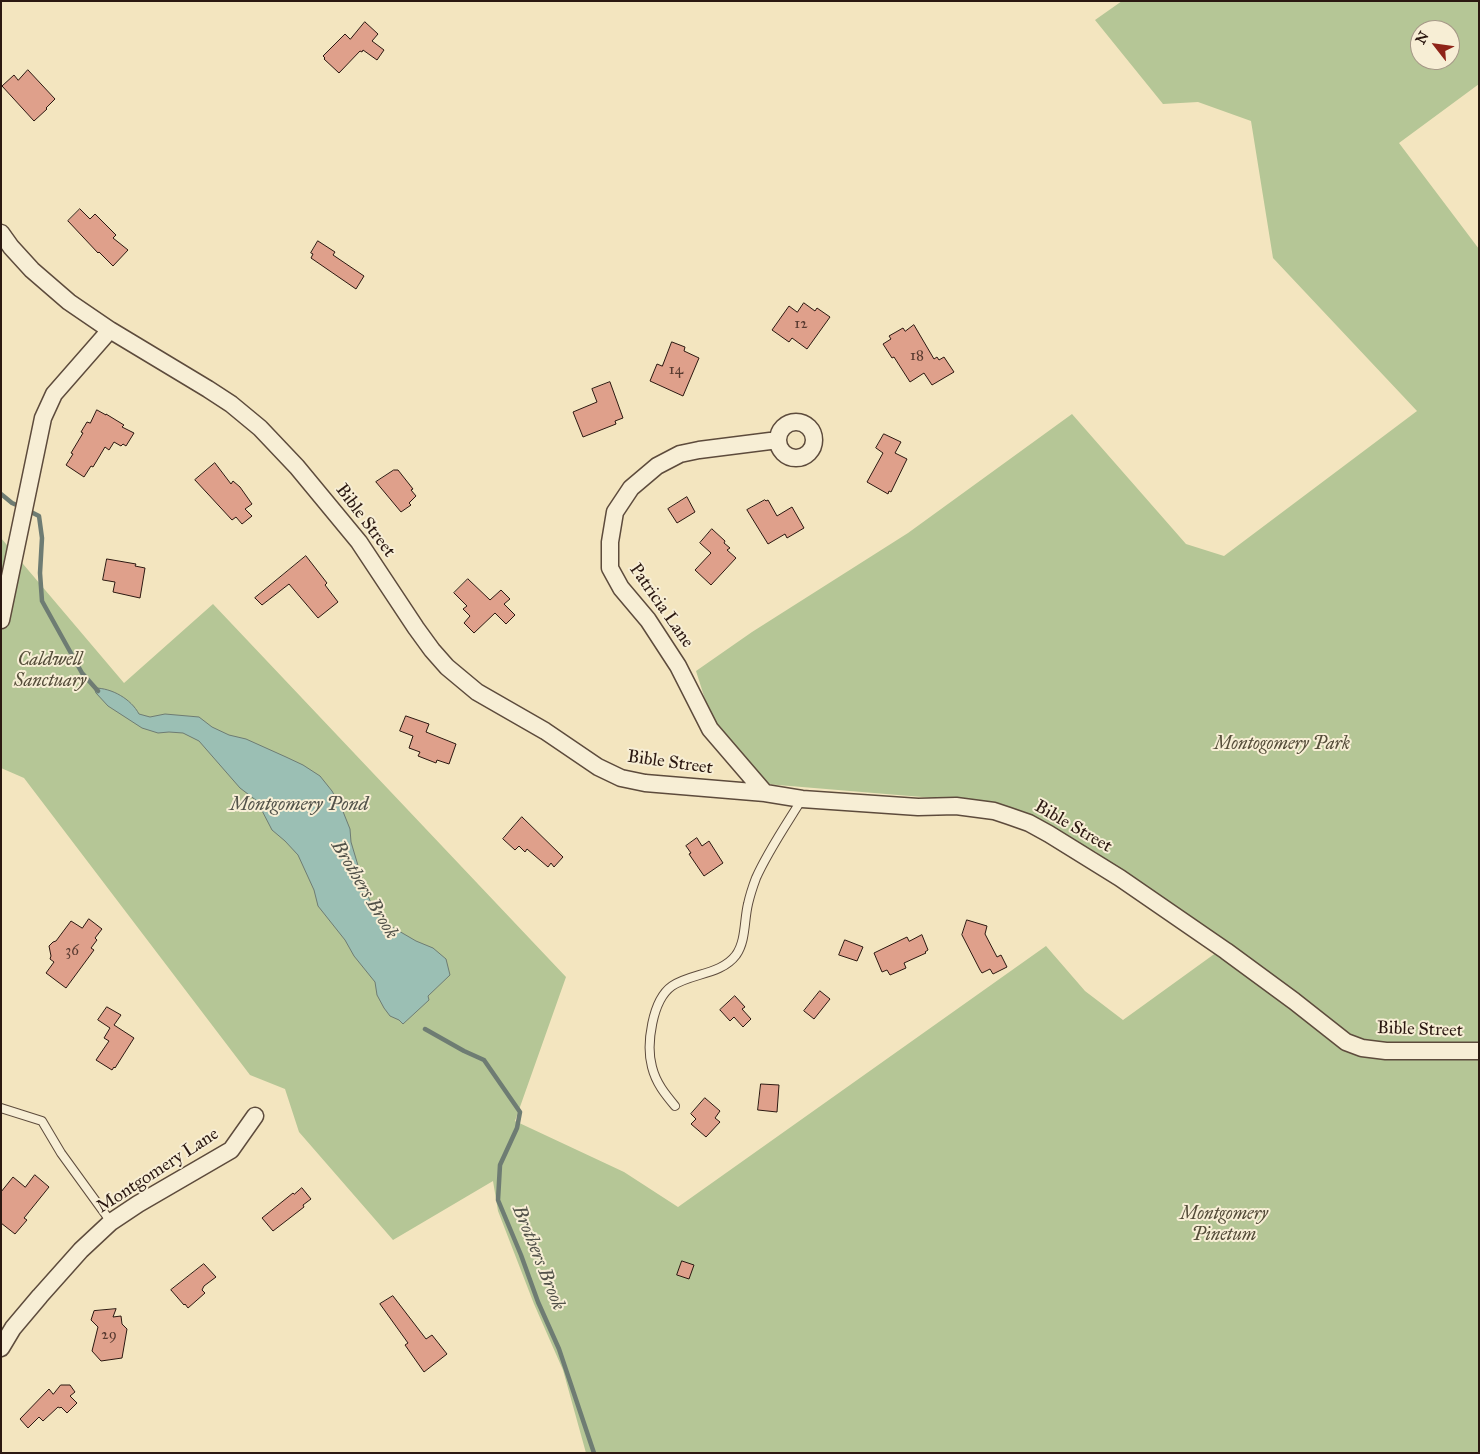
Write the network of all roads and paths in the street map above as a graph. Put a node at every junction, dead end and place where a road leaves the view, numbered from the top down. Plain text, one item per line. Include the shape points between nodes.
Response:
1 (1, 233) edge
2 (110, 330) junction
3 (778, 440) dead end
4 (1, 620) edge
5 (765, 793) junction
6 (802, 799) junction
7 (1479, 1051) edge
8 (675, 1106) dead end
9 (1, 1108) edge
10 (255, 1116) dead end
11 (111, 1222) junction
12 (1, 1348) edge

1 - 2 street, Bible Street via 41,279
2 - 4 street via 54,394 43,418
2 - 5 street, Bible Street via 231,404 274,441 359,542 432,650 476,692 621,778 645,784
3 - 5 street, Patricia Lane via 680,454 657,466 631,488 615,512 610,542 610,568 621,588 648,620 678,666 710,729
5 - 6 street, Bible Street
6 - 7 street, Bible Street via 918,807 956,806 994,811 1029,823 1120,878 1234,957 1346,1042 1386,1051
6 - 8 lane via 756,878 748,903 743,938 736,955 722,967 671,986 659,1000 650,1042 651,1066 659,1087
9 - 11 lane via 42,1121 61,1154
10 - 11 street, Montgomery Lane via 232,1150
11 - 12 street, Montgomery Lane via 40,1296

